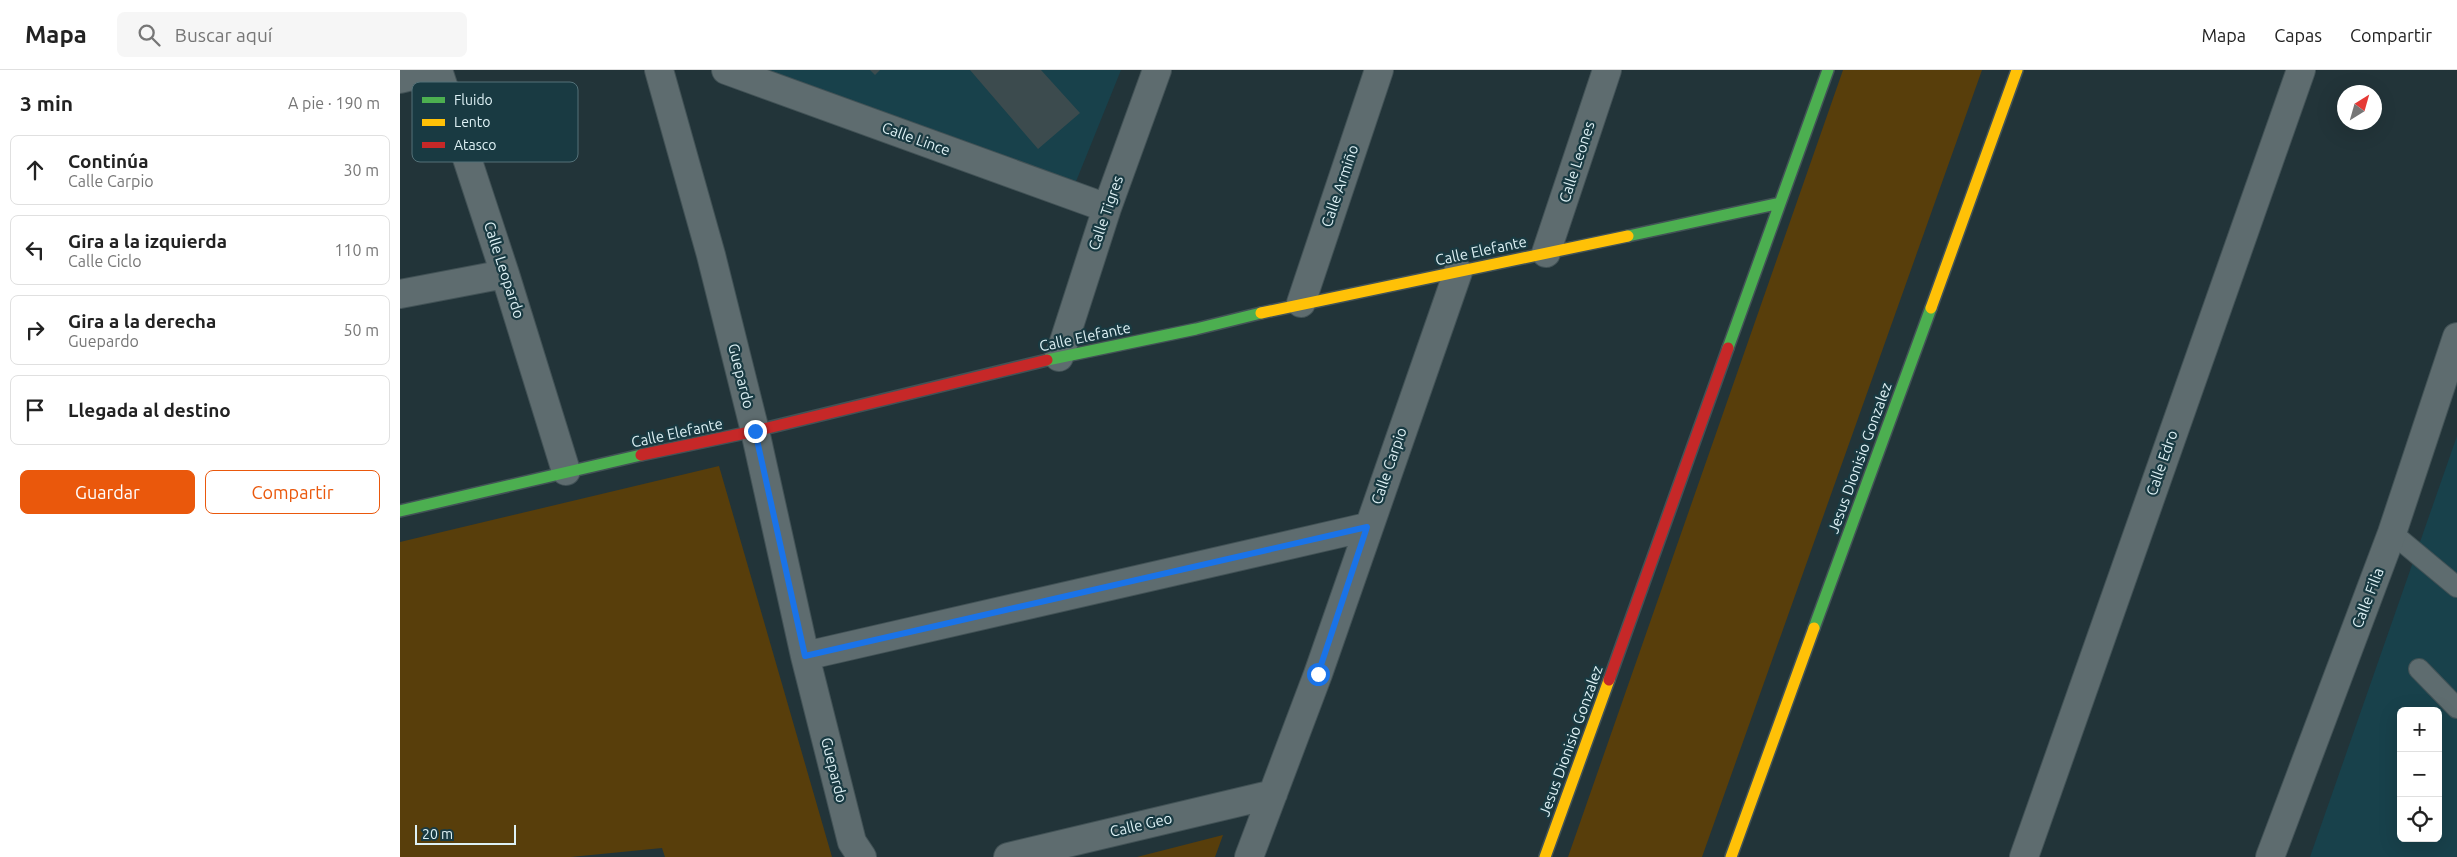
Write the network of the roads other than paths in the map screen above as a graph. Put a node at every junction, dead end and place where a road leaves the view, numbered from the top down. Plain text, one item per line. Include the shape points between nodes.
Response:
1 (438, 70) edge
2 (659, 70) edge
3 (726, 70) edge
4 (1158, 70) edge
5 (1379, 70) edge
6 (1607, 70) edge
7 (1828, 70) edge
8 (2017, 70) edge
9 (2301, 70) edge
10 (400, 78) edge
11 (442, 82) edge
12 (468, 162) edge
13 (1780, 203) junction
14 (1107, 208) junction
15 (1546, 254) junction
16 (1458, 272) junction
17 (505, 274) junction
18 (400, 294) edge
19 (1301, 303) junction
20 (2457, 337) edge
21 (1059, 357) junction
22 (755, 431) junction
23 (566, 472) junction
24 (400, 511) edge
25 (1367, 527) junction
26 (2392, 533) junction
27 (2457, 587) edge
28 (805, 656) junction
29 (2419, 669) dead end
30 (2457, 708) edge
31 (1273, 794) junction
32 (862, 857) edge
33 (1008, 857) edge
34 (1249, 857) edge
35 (1545, 857) edge
36 (1731, 857) edge
37 (2024, 857) edge
38 (2270, 857) edge

1 - 10 street
1 - 11 street, Calle Leopardo
2 - 22 street, Guepardo via 711,255
3 - 14 street, Calle Lince
4 - 14 street, Calle Tigres
5 - 19 street, Calle Armiño
6 - 15 street, Calle Leones
7 - 13 street, Jesus Dionisio Gonzalez
8 - 36 street, Jesus Dionisio Gonzalez
9 - 37 street, Calle Edro
12 - 17 street, Calle Leopardo
13 - 15 street, Calle Elefante
13 - 35 street, Jesus Dionisio Gonzalez
14 - 21 street, Calle Tigres
15 - 16 street, Calle Elefante
16 - 19 street, Calle Elefante
16 - 25 street, Calle Carpio
17 - 18 street
17 - 23 street, Calle Leopardo
19 - 21 street, Calle Elefante
20 - 26 street, Calle Filia
21 - 22 street, Calle Elefante
22 - 23 street, Calle Elefante
22 - 28 street, Guepardo
23 - 24 street, Calle Elefante
25 - 28 street
25 - 31 street, Calle Carpio via 1318,674
26 - 27 lane
26 - 38 street, Calle Filia
28 - 32 street, Guepardo via 852,842
29 - 30 lane
31 - 33 street, Calle Geo
31 - 34 street, Calle Carpio

